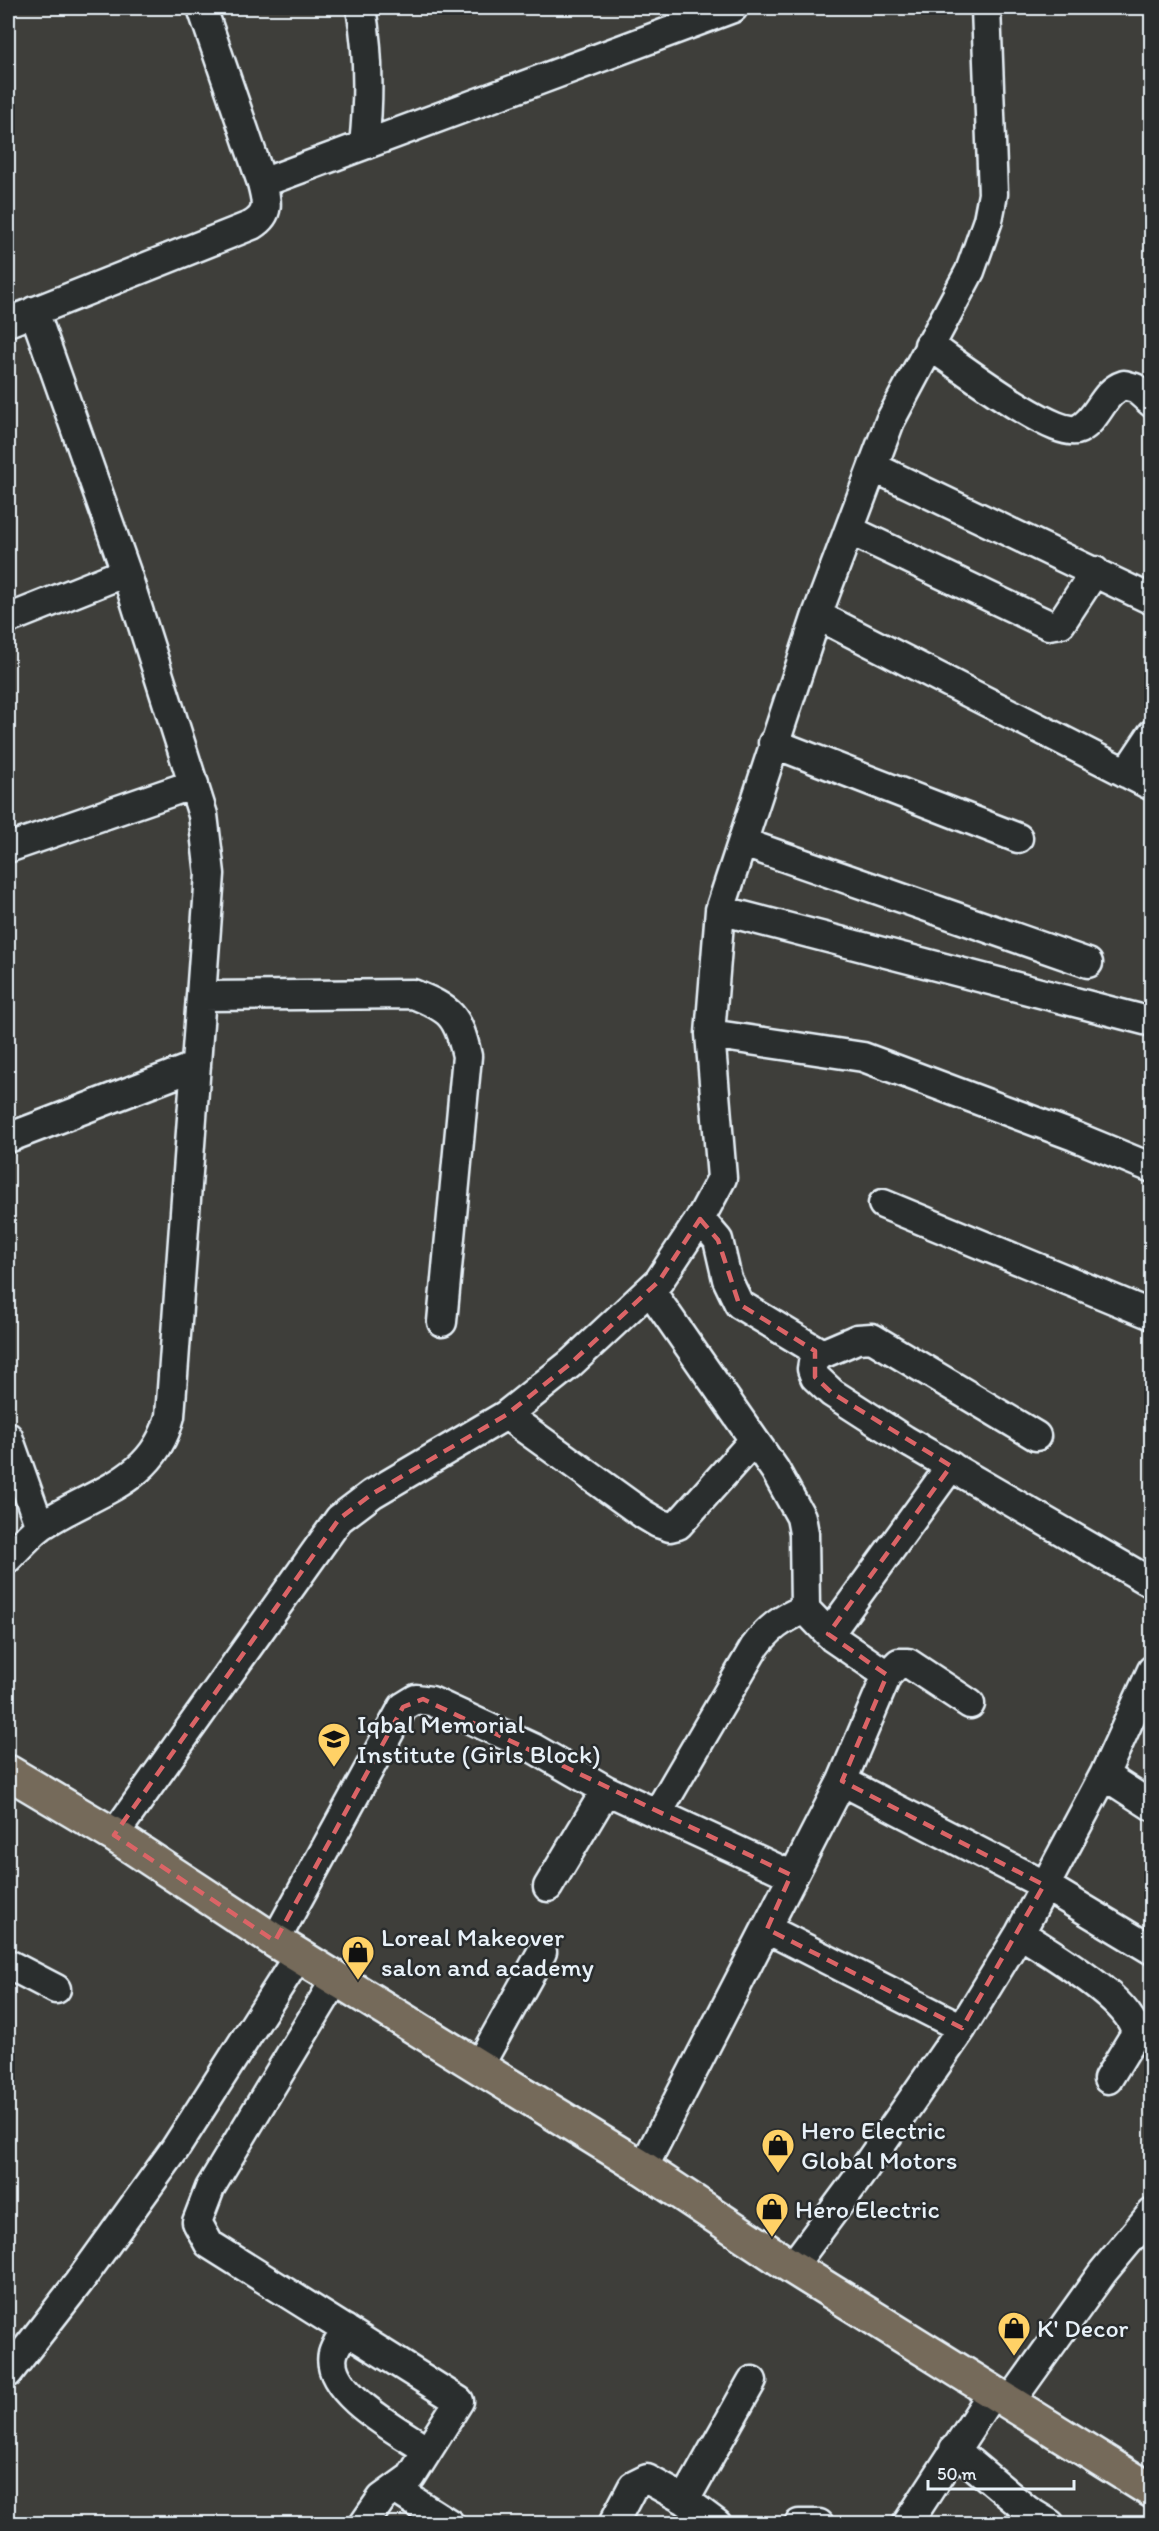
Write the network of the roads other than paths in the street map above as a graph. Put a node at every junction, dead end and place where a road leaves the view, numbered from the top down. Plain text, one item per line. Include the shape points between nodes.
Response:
1 (202, 8) edge
2 (361, 8) edge
3 (733, 8) edge
4 (988, 9) edge
5 (364, 145) junction
6 (262, 183) junction
7 (34, 310) junction
8 (8, 322) edge
9 (929, 345) junction
10 (1152, 403) edge
11 (873, 467) junction
12 (849, 530) junction
13 (1095, 571) junction
14 (126, 572) junction
15 (1152, 600) edge
16 (817, 615) junction
17 (8, 619) edge
18 (1152, 734) edge
19 (773, 743) junction
20 (1126, 773) junction
21 (194, 784) junction
22 (1152, 786) edge
23 (1018, 838) dead end
24 (744, 843) junction
25 (8, 848) edge
26 (720, 910) junction
27 (1088, 963) dead end
28 (203, 996) junction
29 (1152, 1022) edge
30 (710, 1034) junction
31 (196, 1066) junction
32 (8, 1138) edge
33 (1152, 1168) edge
34 (883, 1204) dead end
35 (700, 1219) junction
36 (650, 1290) junction
37 (1152, 1315) edge
38 (442, 1322) dead end
39 (814, 1351) junction
40 (506, 1415) junction
41 (1036, 1436) dead end
42 (8, 1437) edge
43 (754, 1440) junction
44 (951, 1466) junction
45 (40, 1527) junction
46 (8, 1558) edge
47 (1152, 1583) edge
48 (805, 1610) junction
49 (829, 1634) junction
50 (1152, 1670) edge
51 (887, 1675) junction
52 (970, 1704) dead end
53 (8, 1772) edge
54 (1104, 1775) junction
55 (842, 1781) junction
56 (606, 1790) junction
57 (1152, 1806) edge
58 (657, 1814) junction
59 (114, 1835) junction
60 (791, 1875) junction
61 (1044, 1885) junction
62 (548, 1887) dead end
63 (767, 1929) junction
64 (1020, 1933) junction
65 (287, 1948) junction
66 (1152, 1950) edge
67 (542, 1952) dead end
68 (8, 1964) edge
69 (336, 1978) junction
70 (56, 1989) dead end
71 (962, 2028) junction
72 (479, 2066) junction
73 (1108, 2079) dead end
74 (643, 2168) junction
75 (1152, 2212) edge
76 (792, 2267) junction
77 (345, 2329) junction
78 (8, 2373) edge
79 (752, 2381) dead end
80 (1002, 2397) junction
81 (954, 2449) junction
82 (427, 2450) junction
83 (395, 2489) junction
84 (1152, 2491) edge
85 (685, 2500) junction
86 (364, 2523) edge
87 (450, 2523) edge
88 (613, 2523) edge
89 (717, 2523) edge
90 (799, 2523) edge
91 (819, 2523) edge
92 (907, 2523) edge
93 (1050, 2523) edge

1 - 6 street
2 - 5 street via 367,62
3 - 5 street
4 - 9 street via 993,194 970,271
5 - 6 street
6 - 7 street via 267,210 252,225
7 - 8 street
7 - 14 street
9 - 10 street via 1011,401 1062,430 1081,429 1109,393 1124,385 1135,388
9 - 11 street via 890,421
11 - 12 street
11 - 13 street
12 - 13 street via 1049,626 1061,623
12 - 16 street
13 - 15 street
14 - 17 street
14 - 21 street
16 - 19 street
16 - 20 street
18 - 20 street
19 - 23 street
19 - 24 street
20 - 22 street
21 - 25 street
21 - 28 street via 203,815 210,873
24 - 26 street
24 - 27 street
26 - 29 street
26 - 30 street
28 - 31 street
28 - 38 street via 413,994 442,1006 460,1029 467,1056
30 - 33 street via 863,1057
30 - 35 street via 722,1178
31 - 32 street
31 - 45 street via 167,1430 159,1449 135,1473
34 - 37 street
35 - 36 street
35 - 39 street via 718,1240 727,1279 739,1304
36 - 40 street via 570,1364
36 - 43 street
39 - 41 street via 822,1354 857,1339 872,1338
39 - 44 street via 815,1377 832,1393
40 - 43 street via 643,1514 670,1527 678,1525
40 - 59 street via 372,1494 339,1519
42 - 45 street
43 - 48 street via 801,1517
44 - 47 street
44 - 49 street
45 - 46 street
48 - 49 street
48 - 58 street via 770,1627 754,1648
49 - 51 street
50 - 54 street
51 - 52 street via 899,1663 908,1663
51 - 55 street
53 - 59 main road
54 - 57 street
54 - 61 street
55 - 60 street
55 - 61 street
56 - 58 street
56 - 62 street
56 - 65 street via 512,1738 431,1701 412,1700 403,1707
58 - 60 street
59 - 65 main road
60 - 63 street
61 - 64 street
61 - 66 street
63 - 71 street
63 - 74 street
64 - 71 street
64 - 73 street via 1103,1991 1130,2016 1136,2033
65 - 69 main road
65 - 78 street via 175,2148
67 - 72 street
68 - 70 street
69 - 72 main road
69 - 77 street via 210,2188 197,2222 209,2244
71 - 76 street
72 - 74 main road
74 - 76 main road
75 - 80 street
76 - 80 main road
77 - 82 street via 332,2356 338,2381 354,2401
77 - 82 street via 459,2401
79 - 85 street
80 - 81 street
80 - 84 main road
81 - 92 street
81 - 93 street via 1028,2510
82 - 83 street via 411,2477
83 - 86 street via 382,2498
83 - 87 street
85 - 88 street via 647,2479 639,2481 626,2496
85 - 89 street
90 - 91 street

